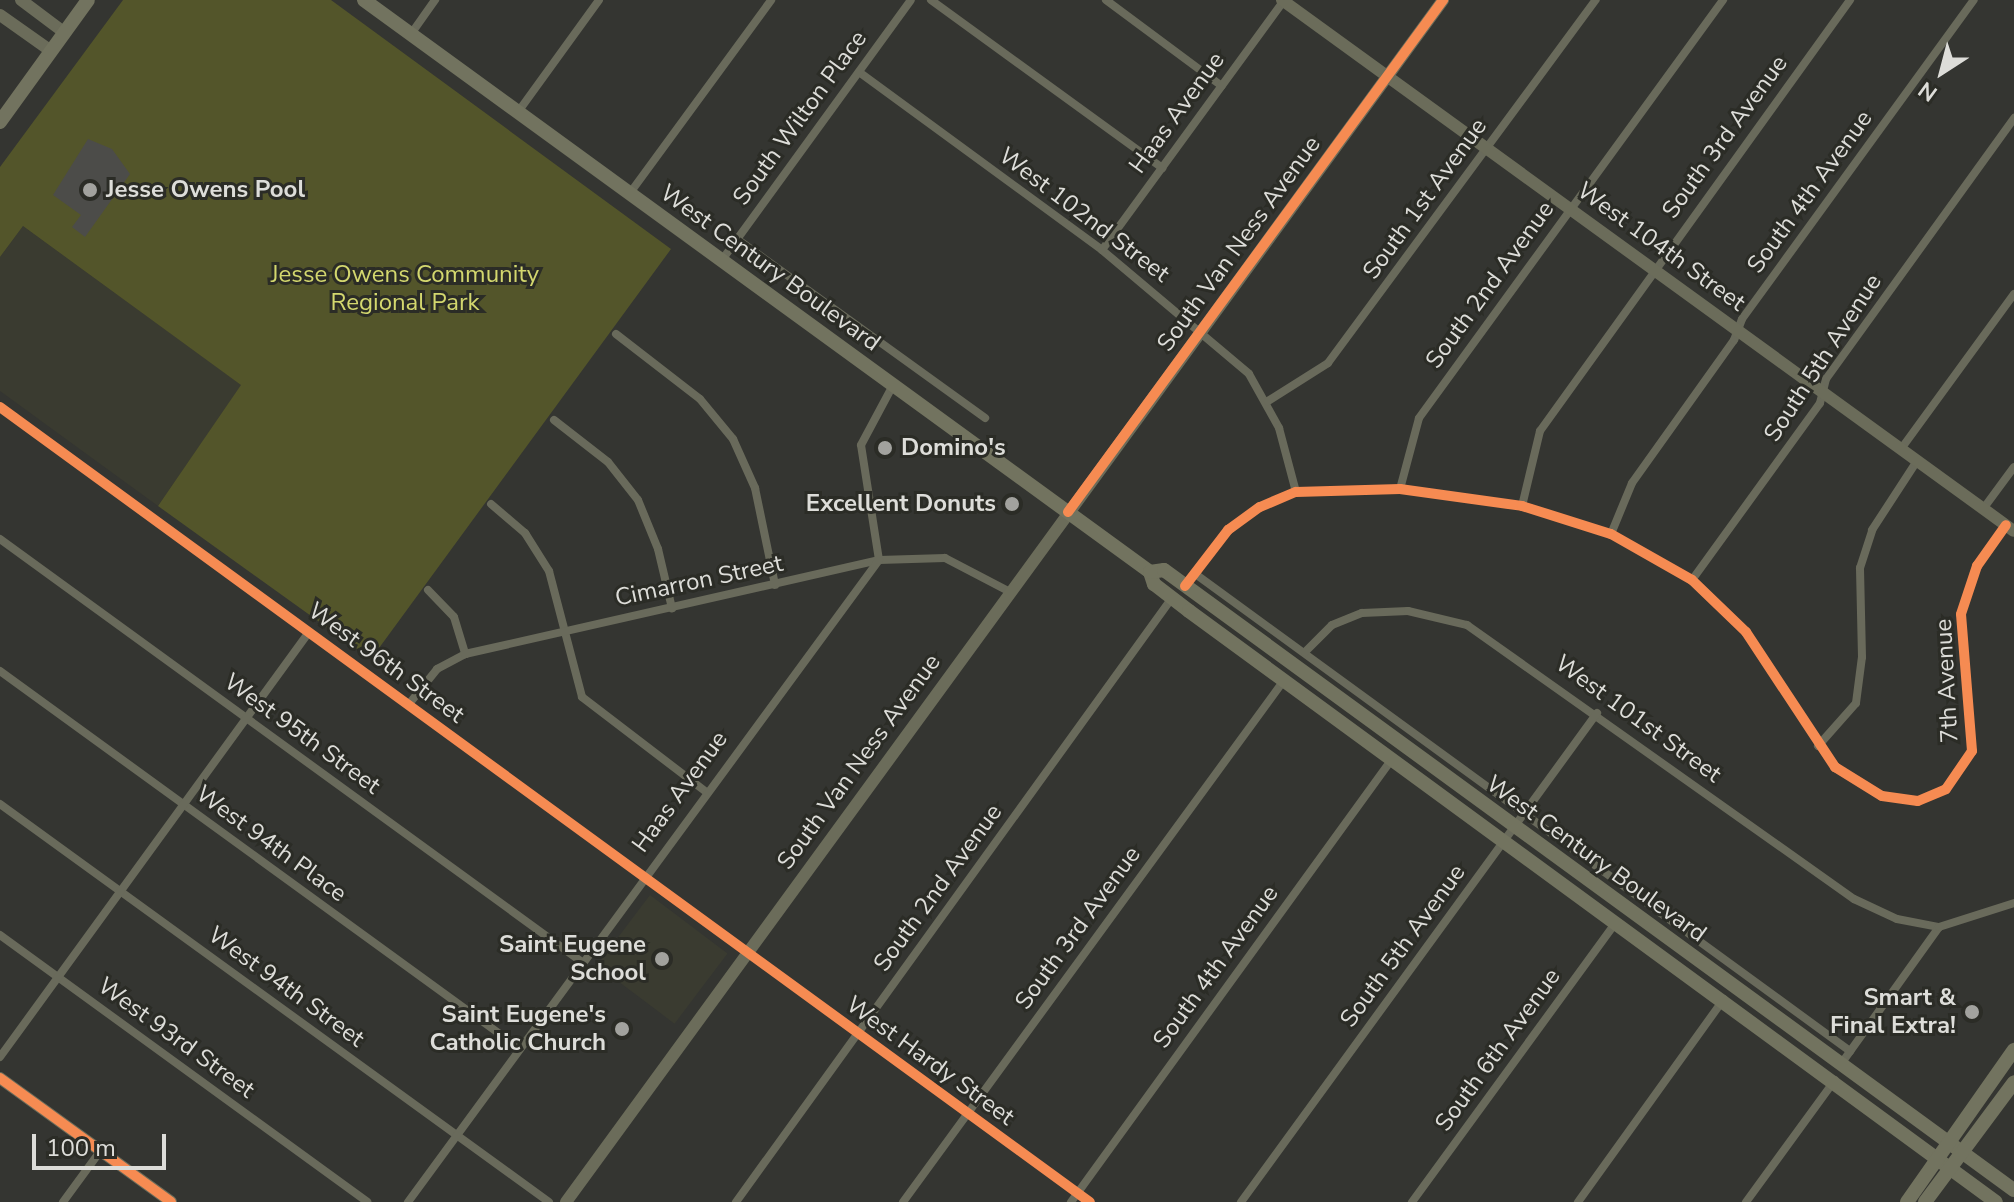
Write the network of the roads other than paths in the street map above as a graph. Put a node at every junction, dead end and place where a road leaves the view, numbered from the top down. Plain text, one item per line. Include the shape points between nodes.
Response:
1 (21, 0) edge
2 (88, 0) edge
3 (364, 0) edge
4 (435, 0) edge
5 (599, 0) edge
6 (771, 0) edge
7 (911, 0) edge
8 (931, 0) edge
9 (1106, 0) edge
10 (1283, 0) edge
11 (1443, 0) edge
12 (1596, 0) edge
13 (1723, 0) edge
14 (1850, 0) edge
15 (1974, 0) edge
16 (0, 15) edge
17 (65, 33) junction
18 (411, 34) junction
19 (51, 51) junction
20 (859, 72) junction
21 (1387, 76) junction
22 (1222, 86) junction
23 (518, 112) junction
24 (2014, 118) edge
25 (0, 122) edge
26 (1487, 148) junction
27 (1162, 168) junction
28 (630, 193) junction
29 (1570, 208) junction
30 (737, 239) junction
31 (1102, 250) junction
32 (722, 260) junction
33 (1653, 269) junction
34 (2014, 294) edge
35 (1738, 330) junction
36 (1200, 332) junction
37 (616, 334) dead end
38 (893, 384) junction
39 (1824, 392) junction
40 (1268, 401) junction
41 (0, 407) edge
42 (985, 418) dead end
43 (554, 420) dead end
44 (1901, 449) junction
45 (1917, 461) junction
46 (2014, 467) edge
47 (1400, 489) junction
48 (1296, 492) junction
49 (491, 504) dead end
50 (1522, 506) junction
51 (1983, 509) junction
52 (1068, 512) junction
53 (2010, 528) edge
54 (1611, 534) junction
55 (0, 539) edge
56 (879, 560) junction
57 (1150, 572) junction
58 (1190, 579) junction
59 (1692, 580) junction
60 (775, 585) junction
61 (428, 590) dead end
62 (1010, 592) junction
63 (1172, 598) junction
64 (672, 608) junction
65 (565, 629) junction
66 (309, 632) junction
67 (1305, 652) junction
68 (465, 654) junction
69 (0, 671) edge
70 (1285, 678) junction
71 (409, 704) junction
72 (1597, 713) junction
73 (246, 719) junction
74 (1818, 746) junction
75 (1394, 756) junction
76 (705, 791) junction
77 (0, 804) edge
78 (183, 805) junction
79 (1525, 812) junction
80 (1509, 833) junction
81 (643, 876) junction
82 (120, 892) junction
83 (2014, 903) edge
84 (1617, 921) junction
85 (1939, 927) junction
86 (0, 935) edge
87 (747, 952) junction
88 (582, 962) junction
89 (58, 977) junction
90 (1724, 999) junction
91 (859, 1033) junction
92 (519, 1048) junction
93 (2014, 1050) edge
94 (1850, 1051) junction
95 (0, 1057) edge
96 (1841, 1064) junction
97 (0, 1078) edge
98 (1836, 1079) junction
99 (2014, 1082) edge
100 (968, 1113) junction
101 (458, 1135) junction
102 (1947, 1141) junction
103 (101, 1150) junction
104 (1962, 1152) junction
105 (1937, 1157) junction
106 (1951, 1167) junction
107 (2014, 1190) edge
108 (1078, 1193) junction
109 (63, 1202) edge
110 (171, 1202) edge
111 (367, 1202) edge
112 (408, 1202) edge
113 (549, 1202) edge
114 (566, 1202) edge
115 (736, 1202) edge
116 (903, 1202) edge
117 (1071, 1202) edge
118 (1090, 1202) edge
119 (1241, 1202) edge
120 (1412, 1202) edge
121 (1578, 1202) edge
122 (1746, 1202) edge
123 (1907, 1202) edge
124 (1925, 1202) edge
125 (1996, 1202) edge

1 - 17 street
2 - 17 main road
3 - 18 main road, West Century Boulevard
4 - 18 street
5 - 23 street
6 - 28 street
7 - 20 street, South Wilton Place
8 - 27 street
9 - 22 street
10 - 21 street, West 104th Street
10 - 22 street, Haas Avenue
11 - 21 street, South Van Ness Avenue
12 - 26 street, South 1st Avenue
13 - 29 street, South 2nd Avenue
14 - 33 street, South 3rd Avenue
15 - 35 street, South 4th Avenue
16 - 19 street
17 - 19 main road
18 - 23 main road, West Century Boulevard
19 - 25 main road
20 - 30 street, South Wilton Place
20 - 31 street, West 102nd Street
21 - 26 street, West 104th Street
21 - 36 street, South Van Ness Avenue
22 - 27 street, Haas Avenue
23 - 28 main road, West Century Boulevard
24 - 39 street, South 5th Avenue via 1826,379
26 - 29 street, West 104th Street
26 - 40 street, South 1st Avenue via 1328,363
27 - 31 street, Haas Avenue
28 - 32 main road, West Century Boulevard
29 - 33 street, West 104th Street
29 - 47 street, South 2nd Avenue via 1419,418
30 - 32 street, South Wilton Place
30 - 42 street, West Century Boulevard
31 - 36 street, West 102nd Street
32 - 38 main road, West Century Boulevard
33 - 35 street, West 104th Street
33 - 50 street, South 3rd Avenue via 1540,431
34 - 44 street
35 - 39 street, West 104th Street
35 - 54 street, South 4th Avenue via 1632,483
36 - 40 street, West 102nd Street via 1249,374
36 - 52 street, South Van Ness Avenue
37 - 60 street via 700,399 733,439 755,488
38 - 52 main road, West Century Boulevard
38 - 56 street via 861,445
39 - 44 street, West 104th Street
39 - 59 street, South 5th Avenue
40 - 48 street, West 102nd Street
41 - 66 street, West 96th Street
43 - 64 street via 608,462 631,489 654,535
44 - 45 street, West 104th Street
45 - 51 street, West 104th Street
45 - 74 street via 1872,530 1862,557 1856,703
46 - 51 street
47 - 48 street
47 - 50 street
48 - 58 street via 1260,507 1228,530
49 - 65 street via 539,552
50 - 54 street
51 - 53 street, West 104th Street
52 - 57 main road, West Century Boulevard
52 - 62 street, South Van Ness Avenue
53 - 74 street, 7th Avenue via 1977,566 1961,614 1975,738 1968,764 1946,789 1918,801 1882,796 1844,774
54 - 59 street
55 - 73 street, West 95th Street
56 - 60 street, Cimarron Street
56 - 62 street, Cimarron Street via 945,558
56 - 76 street, Haas Avenue
57 - 58 main road, West Century Boulevard via 1164,570
57 - 63 main road, West Century Boulevard via 1154,584
58 - 67 street, West Century Boulevard
58 - 80 main road, West Century Boulevard
59 - 74 street via 1746,632
60 - 64 street, Cimarron Street
61 - 68 street via 454,617
62 - 87 street, South Van Ness Avenue
63 - 70 main road, West Century Boulevard
63 - 91 street, South 2nd Avenue
64 - 65 street, Cimarron Street
65 - 68 street, Cimarron Street
65 - 76 street via 576,682 592,710
66 - 71 street, West 96th Street
66 - 73 street
67 - 72 street, West 101st Street via 1346,617 1387,610 1440,616 1492,639
67 - 79 street, West Century Boulevard
68 - 71 street, Cimarron Street via 437,669
69 - 78 street, West 94th Place
70 - 75 main road, West Century Boulevard
70 - 100 street, South 3rd Avenue
71 - 81 street, West 96th Street
72 - 79 street, South 5th Avenue
72 - 85 street, West 101st Street via 1854,899 1897,919
73 - 78 street
73 - 88 street, West 95th Street
75 - 80 main road, West Century Boulevard
75 - 108 street, South 4th Avenue
76 - 81 street, Haas Avenue
77 - 82 street, West 94th Street
78 - 82 street
78 - 92 street, West 94th Place
79 - 80 street, South 5th Avenue
79 - 94 street, West Century Boulevard
80 - 84 main road, West Century Boulevard
80 - 96 main road, West Century Boulevard
80 - 119 street, South 5th Avenue
81 - 87 street, West 96th Street
81 - 88 street, Haas Avenue
82 - 89 street
82 - 101 street, West 94th Street
83 - 85 street
84 - 90 main road, West Century Boulevard
84 - 120 street, South 6th Avenue
85 - 94 street
86 - 89 street, West 93rd Street
87 - 91 street, West Hardy Street
87 - 114 street, South Van Ness Avenue
88 - 92 street, Haas Avenue
89 - 95 street
89 - 111 street, West 93rd Street
90 - 98 main road, West Century Boulevard
90 - 121 street
91 - 100 street, West Hardy Street
91 - 115 street, South 2nd Avenue
92 - 101 street, Haas Avenue
93 - 102 main road
94 - 96 street
96 - 102 main road, West Century Boulevard
97 - 103 street
98 - 105 main road, West Century Boulevard
98 - 122 street
99 - 104 main road
100 - 108 street, West Hardy Street
100 - 116 street, South 3rd Avenue
101 - 112 street, Haas Avenue
101 - 113 street, West 94th Street
102 - 104 main road, West Century Boulevard
102 - 105 main road
103 - 109 street
103 - 110 street
104 - 106 main road
104 - 107 main road, West Century Boulevard
105 - 106 main road, West Century Boulevard
105 - 123 main road
106 - 124 main road
106 - 125 main road, West Century Boulevard
108 - 117 street, South 4th Avenue
108 - 118 street, West Hardy Street

